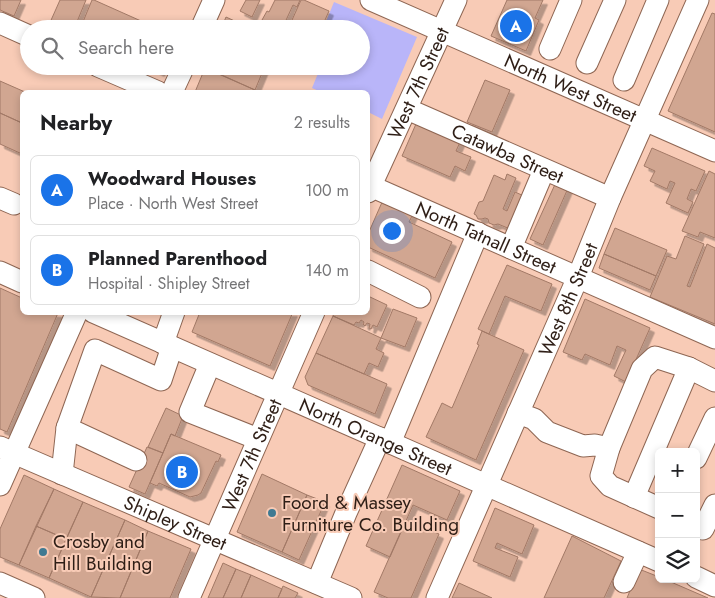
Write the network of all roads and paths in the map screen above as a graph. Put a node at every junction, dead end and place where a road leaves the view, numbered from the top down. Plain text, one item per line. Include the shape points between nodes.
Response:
1 (214, 0) edge
2 (371, 0) edge
3 (456, 0) edge
4 (571, 0) edge
5 (615, 0) edge
6 (658, 0) edge
7 (690, 3) edge
8 (205, 20) edge
9 (0, 23) edge
10 (443, 31) junction
11 (20, 32) edge
12 (550, 49) dead end
13 (587, 63) dead end
14 (119, 75) edge
15 (180, 75) edge
16 (624, 80) dead end
17 (153, 90) edge
18 (173, 90) edge
19 (407, 109) junction
20 (645, 120) junction
21 (715, 151) edge
22 (544, 170) junction
23 (370, 184) edge
24 (370, 189) edge
25 (610, 198) junction
26 (478, 233) junction
27 (511, 248) junction
28 (0, 272) edge
29 (370, 272) edge
30 (578, 277) junction
31 (20, 281) edge
32 (420, 297) dead end
33 (75, 315) edge
34 (100, 315) edge
35 (161, 315) edge
36 (173, 315) edge
37 (313, 315) edge
38 (715, 338) edge
39 (162, 343) junction
40 (210, 364) junction
41 (689, 368) junction
42 (715, 381) edge
43 (278, 394) junction
44 (526, 416) junction
45 (715, 418) edge
46 (67, 428) junction
47 (258, 439) junction
48 (385, 441) junction
49 (602, 446) junction
50 (7, 450) edge
51 (700, 450) edge
52 (136, 460) dead end
53 (62, 474) junction
54 (0, 485) edge
55 (487, 485) junction
56 (634, 497) junction
57 (715, 504) edge
58 (655, 506) edge
59 (700, 528) edge
60 (214, 539) junction
61 (638, 552) junction
62 (655, 559) edge
63 (700, 579) edge
64 (0, 583) edge
65 (317, 583) junction
66 (715, 586) edge
67 (620, 589) edge
68 (34, 598) edge
69 (189, 598) edge
70 (351, 598) edge
71 (437, 598) edge

1 - 8 street
2 - 10 street, North West Street
3 - 10 street, West 7th Street
4 - 12 street
5 - 13 street
6 - 16 street
7 - 20 street, West 8th Street
9 - 11 street
10 - 19 street, West 7th Street
10 - 20 street, North West Street
14 - 17 street
15 - 18 street
19 - 22 street, Catawba Street
19 - 23 street, West 7th Street
20 - 21 street, North West Street
20 - 25 street, West 8th Street
22 - 25 street, Catawba Street
22 - 27 street
24 - 26 street, North Tatnall Street
25 - 30 street, West 8th Street
26 - 27 street, North Tatnall Street
26 - 48 street
27 - 30 street, North Tatnall Street
28 - 31 street
29 - 32 street
30 - 38 street, North Tatnall Street
30 - 44 street, West 8th Street
33 - 50 street
34 - 39 street, North Orange Street
35 - 39 street
36 - 39 street
37 - 43 street, West 7th Street
39 - 40 street, North Orange Street
39 - 46 street via 161,380 95,350
40 - 43 street, North Orange Street
40 - 47 street via 190,412
41 - 42 street
41 - 49 street via 655,357 642,369
41 - 56 street
43 - 47 street, West 7th Street
43 - 48 street, North Orange Street
44 - 49 street via 547,432 583,446
44 - 55 street, West 8th Street
45 - 51 street
46 - 52 street
46 - 53 street
47 - 60 street, West 7th Street
48 - 55 street, North Orange Street
48 - 65 street via 346,513
49 - 56 street via 601,476 610,486
50 - 53 street, Shipley Street
50 - 54 street
53 - 60 street, Shipley Street
55 - 61 street, North Orange Street
55 - 71 street, West 8th Street
56 - 58 street
57 - 59 street via 703,529
60 - 65 street, Shipley Street
60 - 69 street, West 7th Street
61 - 62 street, North Orange Street
61 - 67 street
63 - 66 street
64 - 68 street
65 - 70 street, Shipley Street

